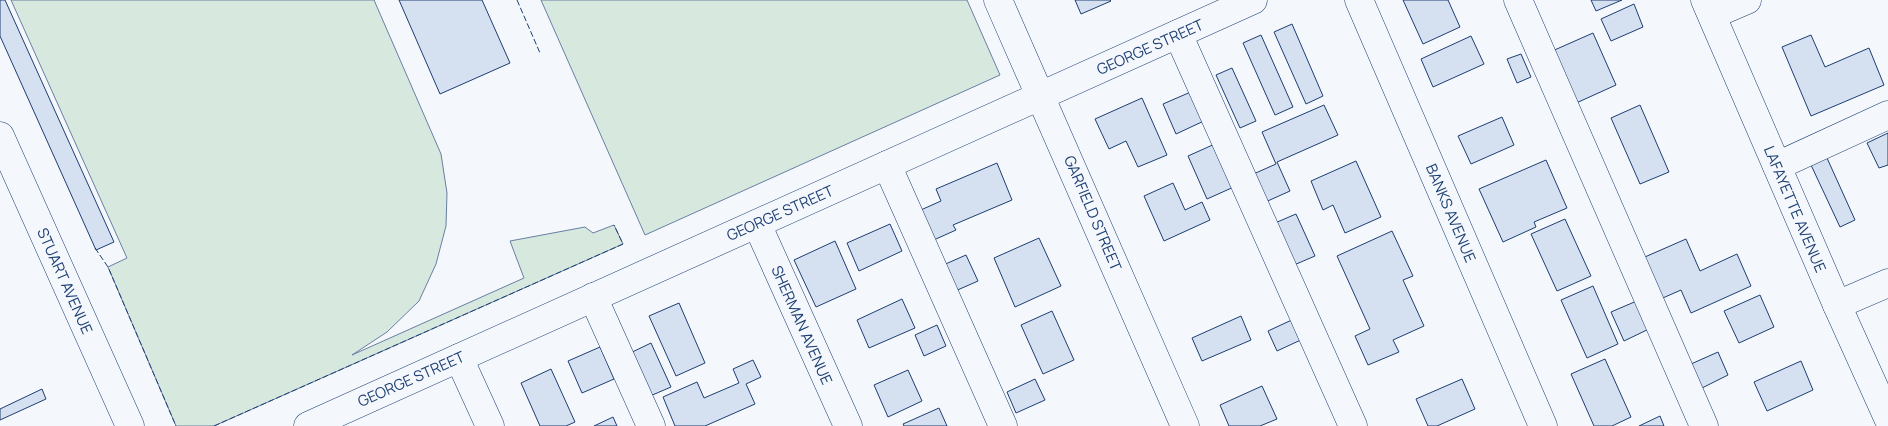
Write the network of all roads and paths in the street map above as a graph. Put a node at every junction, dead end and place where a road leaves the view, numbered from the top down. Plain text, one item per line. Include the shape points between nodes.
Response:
1 (998, 0) edge
2 (1253, 0) edge
3 (1359, 0) edge
4 (1518, 0) edge
5 (1747, 0) edge
6 (1708, 8) edge
7 (1178, 34) junction
8 (1042, 96) junction
9 (1888, 115) edge
10 (0, 136) edge
11 (887, 165) junction
12 (1777, 166) junction
13 (757, 224) junction
14 (1888, 283) edge
15 (593, 297) junction
16 (1837, 305) junction
17 (458, 358) junction
18 (1888, 418) edge
19 (130, 426) edge
20 (308, 426) edge
21 (490, 426) edge
22 (651, 426) edge
23 (848, 426) edge
24 (1003, 426) edge
25 (1185, 426) edge
26 (1353, 426) edge
27 (1542, 426) edge
28 (1704, 426) edge

1 - 8 street, GARFIELD STREET
2 - 7 street, GEORGE STREET
3 - 27 street, BANKS AVENUE
4 - 28 street
5 - 6 street
6 - 12 street, LAFAYETTE AVENUE
7 - 8 street, GEORGE STREET
7 - 26 street
8 - 11 street, GEORGE STREET
8 - 25 street, GARFIELD STREET
9 - 12 street
10 - 19 street, STUART AVENUE
11 - 13 street, GEORGE STREET
11 - 24 street
12 - 16 street, LAFAYETTE AVENUE
13 - 15 street, GEORGE STREET
13 - 23 street, SHERMAN AVENUE
14 - 16 street
15 - 17 street, GEORGE STREET
15 - 22 street
16 - 18 street, LAFAYETTE AVENUE
17 - 20 street, GEORGE STREET
17 - 21 street

